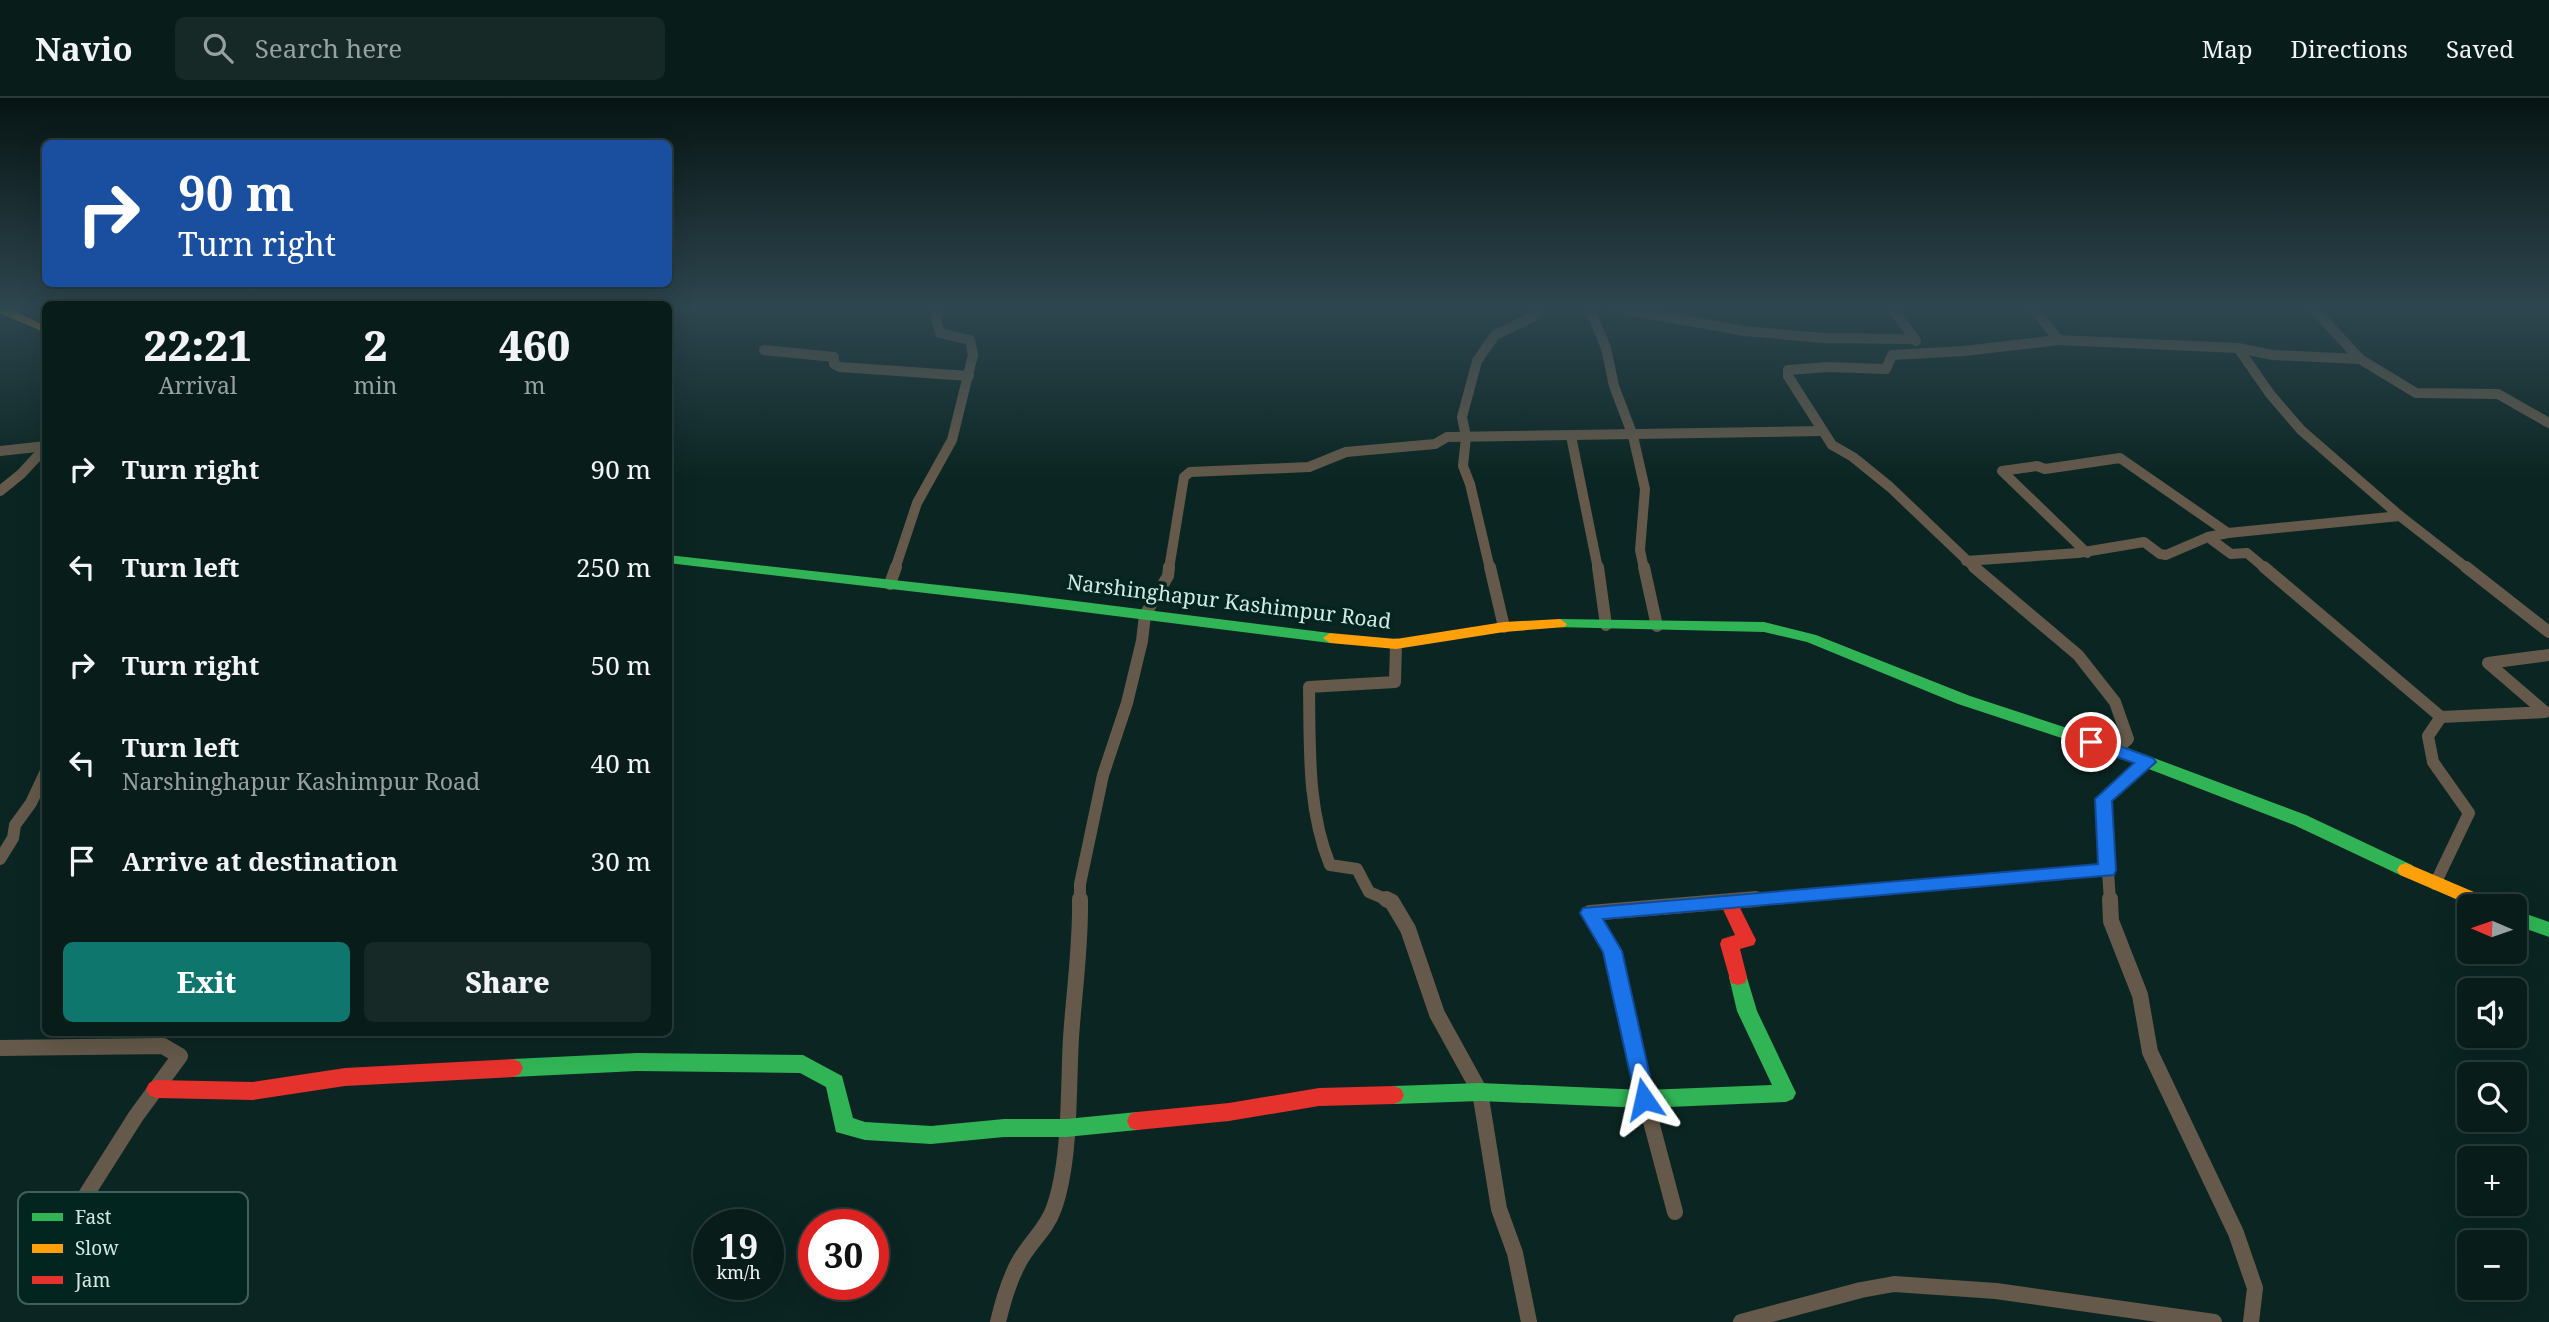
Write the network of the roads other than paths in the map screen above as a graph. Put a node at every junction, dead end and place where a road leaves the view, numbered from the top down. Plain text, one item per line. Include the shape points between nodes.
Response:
1 (834, 364) edge
2 (971, 364) edge
3 (1476, 364) edge
4 (1609, 364) edge
5 (1888, 364) edge
6 (2249, 364) edge
7 (2368, 364) edge
8 (969, 376) junction
9 (2549, 423) edge
10 (1823, 430) junction
11 (1571, 436) junction
12 (1633, 436) junction
13 (1466, 438) junction
14 (42, 447) edge
15 (42, 451) edge
16 (0, 452) edge
17 (0, 491) edge
18 (2400, 516) junction
19 (2228, 533) junction
20 (2208, 537) junction
21 (2087, 552) junction
22 (672, 559) edge
23 (1966, 561) junction
24 (890, 584) junction
25 (1145, 615) junction
26 (1606, 625) junction
27 (1657, 626) junction
28 (1504, 628) junction
29 (2549, 632) edge
30 (1396, 644) junction
31 (2549, 654) edge
32 (2441, 718) junction
33 (2116, 750) junction
34 (2147, 762) junction
35 (42, 780) edge
36 (0, 859) edge
37 (2108, 870) junction
38 (2435, 884) junction
39 (2460, 894) edge
40 (1729, 903) junction
41 (2527, 922) edge
42 (2549, 930) edge
43 (0, 1048) edge
44 (156, 1089) junction
45 (1480, 1092) junction
46 (1644, 1099) junction
47 (1066, 1128) junction
48 (88, 1192) edge
49 (1675, 1212) dead end
50 (998, 1322) edge
51 (1529, 1322) edge
52 (1741, 1322) edge
53 (2214, 1322) edge
54 (2251, 1322) edge

1 - 8 street
2 - 8 street
3 - 13 street via 1462,417
4 - 12 street
5 - 10 street via 1886,369 1788,370
6 - 18 street via 2301,430
7 - 9 street via 2416,393 2498,394
8 - 24 street via 952,440 917,503
10 - 12 street
10 - 23 street via 1832,445 1890,487
11 - 12 street
11 - 13 street
11 - 26 street
12 - 27 street via 1645,489 1640,550
13 - 25 street via 1346,452 1309,467 1189,472 1184,477 1168,576
13 - 28 street via 1463,466
14 - 16 street
15 - 17 street
18 - 19 street
18 - 29 street
19 - 20 street
19 - 21 street via 2120,458 2002,471
20 - 21 street via 2166,555 2144,542
20 - 32 street via 2231,555 2247,553
21 - 23 street
22 - 24 street, Narshinghapur Kashimpur Road
23 - 33 street via 2078,655 2115,702 2128,739
24 - 25 street, Narshinghapur Kashimpur Road
25 - 30 street, Narshinghapur Kashimpur Road
25 - 47 street via 1080,884
26 - 27 street, Narshinghapur Kashimpur Road
26 - 28 street, Narshinghapur Kashimpur Road
27 - 33 street, Narshinghapur Kashimpur Road via 1764,627 1811,638 1964,701
28 - 30 street, Narshinghapur Kashimpur Road
30 - 45 street via 1395,682 1309,687 1311,770 1321,848 1330,865 1357,869 1369,892 1392,902 1408,929 1437,1014
31 - 32 street via 2488,663 2545,712
32 - 38 street via 2428,736 2433,762 2469,813
33 - 34 street, Narshinghapur Kashimpur Road
34 - 37 street via 2104,799
34 - 38 street, Narshinghapur Kashimpur Road via 2300,820
35 - 36 street
37 - 40 street
37 - 54 street via 2111,921 2140,995 2150,1052 2236,1233 2255,1288
38 - 39 street, Narshinghapur Kashimpur Road
40 - 46 street via 1590,913 1612,951
40 - 46 street via 1747,940 1729,944 1747,1011 1786,1093
41 - 42 street
43 - 44 street via 163,1046 180,1056
44 - 47 street via 253,1091 345,1077 637,1062 803,1064 835,1082 843,1125 931,1135
44 - 48 street
45 - 46 street
45 - 47 street via 1319,1097 1229,1112
45 - 51 street via 1499,1209 1515,1253
46 - 49 street
47 - 50 street via 1054,1209 1020,1260
52 - 53 street via 1894,1284 1996,1291

